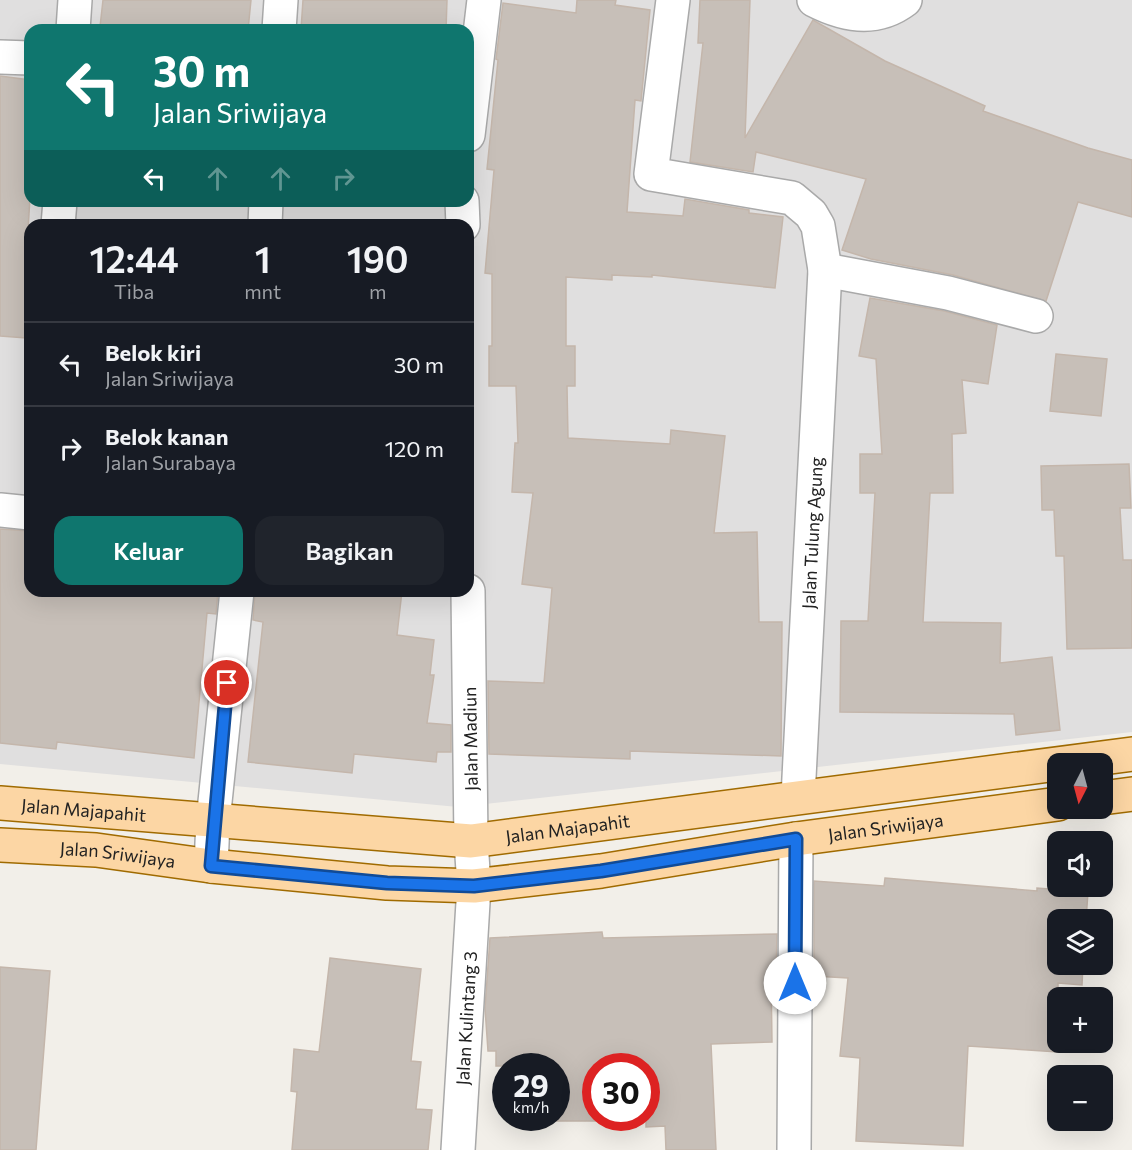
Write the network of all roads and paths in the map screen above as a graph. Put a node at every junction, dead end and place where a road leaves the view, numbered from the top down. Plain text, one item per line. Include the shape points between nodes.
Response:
1 (75, 0) edge
2 (281, 0) edge
3 (484, 0) edge
4 (673, 0) edge
5 (814, 0) edge
6 (905, 0) edge
7 (73, 24) edge
8 (279, 24) edge
9 (0, 57) edge
10 (24, 58) edge
11 (474, 72) edge
12 (825, 270) junction
13 (1036, 316) dead end
14 (0, 510) edge
15 (24, 512) edge
16 (236, 597) edge
17 (468, 597) edge
18 (1132, 754) edge
19 (1132, 794) edge
20 (798, 797) junction
21 (1113, 797) edge
22 (0, 803) edge
23 (1047, 805) edge
24 (213, 822) junction
25 (796, 839) junction
26 (471, 841) junction
27 (0, 845) edge
28 (211, 866) junction
29 (474, 886) junction
30 (458, 1150) edge
31 (794, 1150) edge

1 - 7 street
2 - 8 street
3 - 11 street
4 - 12 street, Jalan Tulung Agung via 651,174 792,198 811,214 818,226
5 - 6 street via 846,14 865,15 882,13
9 - 10 street
12 - 13 street via 948,293
12 - 20 street, Jalan Tulung Agung
14 - 15 street
16 - 24 street
17 - 26 street, Jalan Madiun
18 - 20 main road, Jalan Majapahit
19 - 21 main road
20 - 26 main road, Jalan Majapahit
22 - 24 main road, Jalan Majapahit
23 - 25 main road, Jalan Sriwijaya
24 - 26 main road, Jalan Majapahit
24 - 28 street
25 - 29 main road, Jalan Sriwijaya via 601,871
25 - 31 street
26 - 29 street, Jalan Madiun
27 - 28 main road, Jalan Sriwijaya via 96,850
28 - 29 main road, Jalan Sriwijaya via 387,883
29 - 30 street, Jalan Kulintang 3

